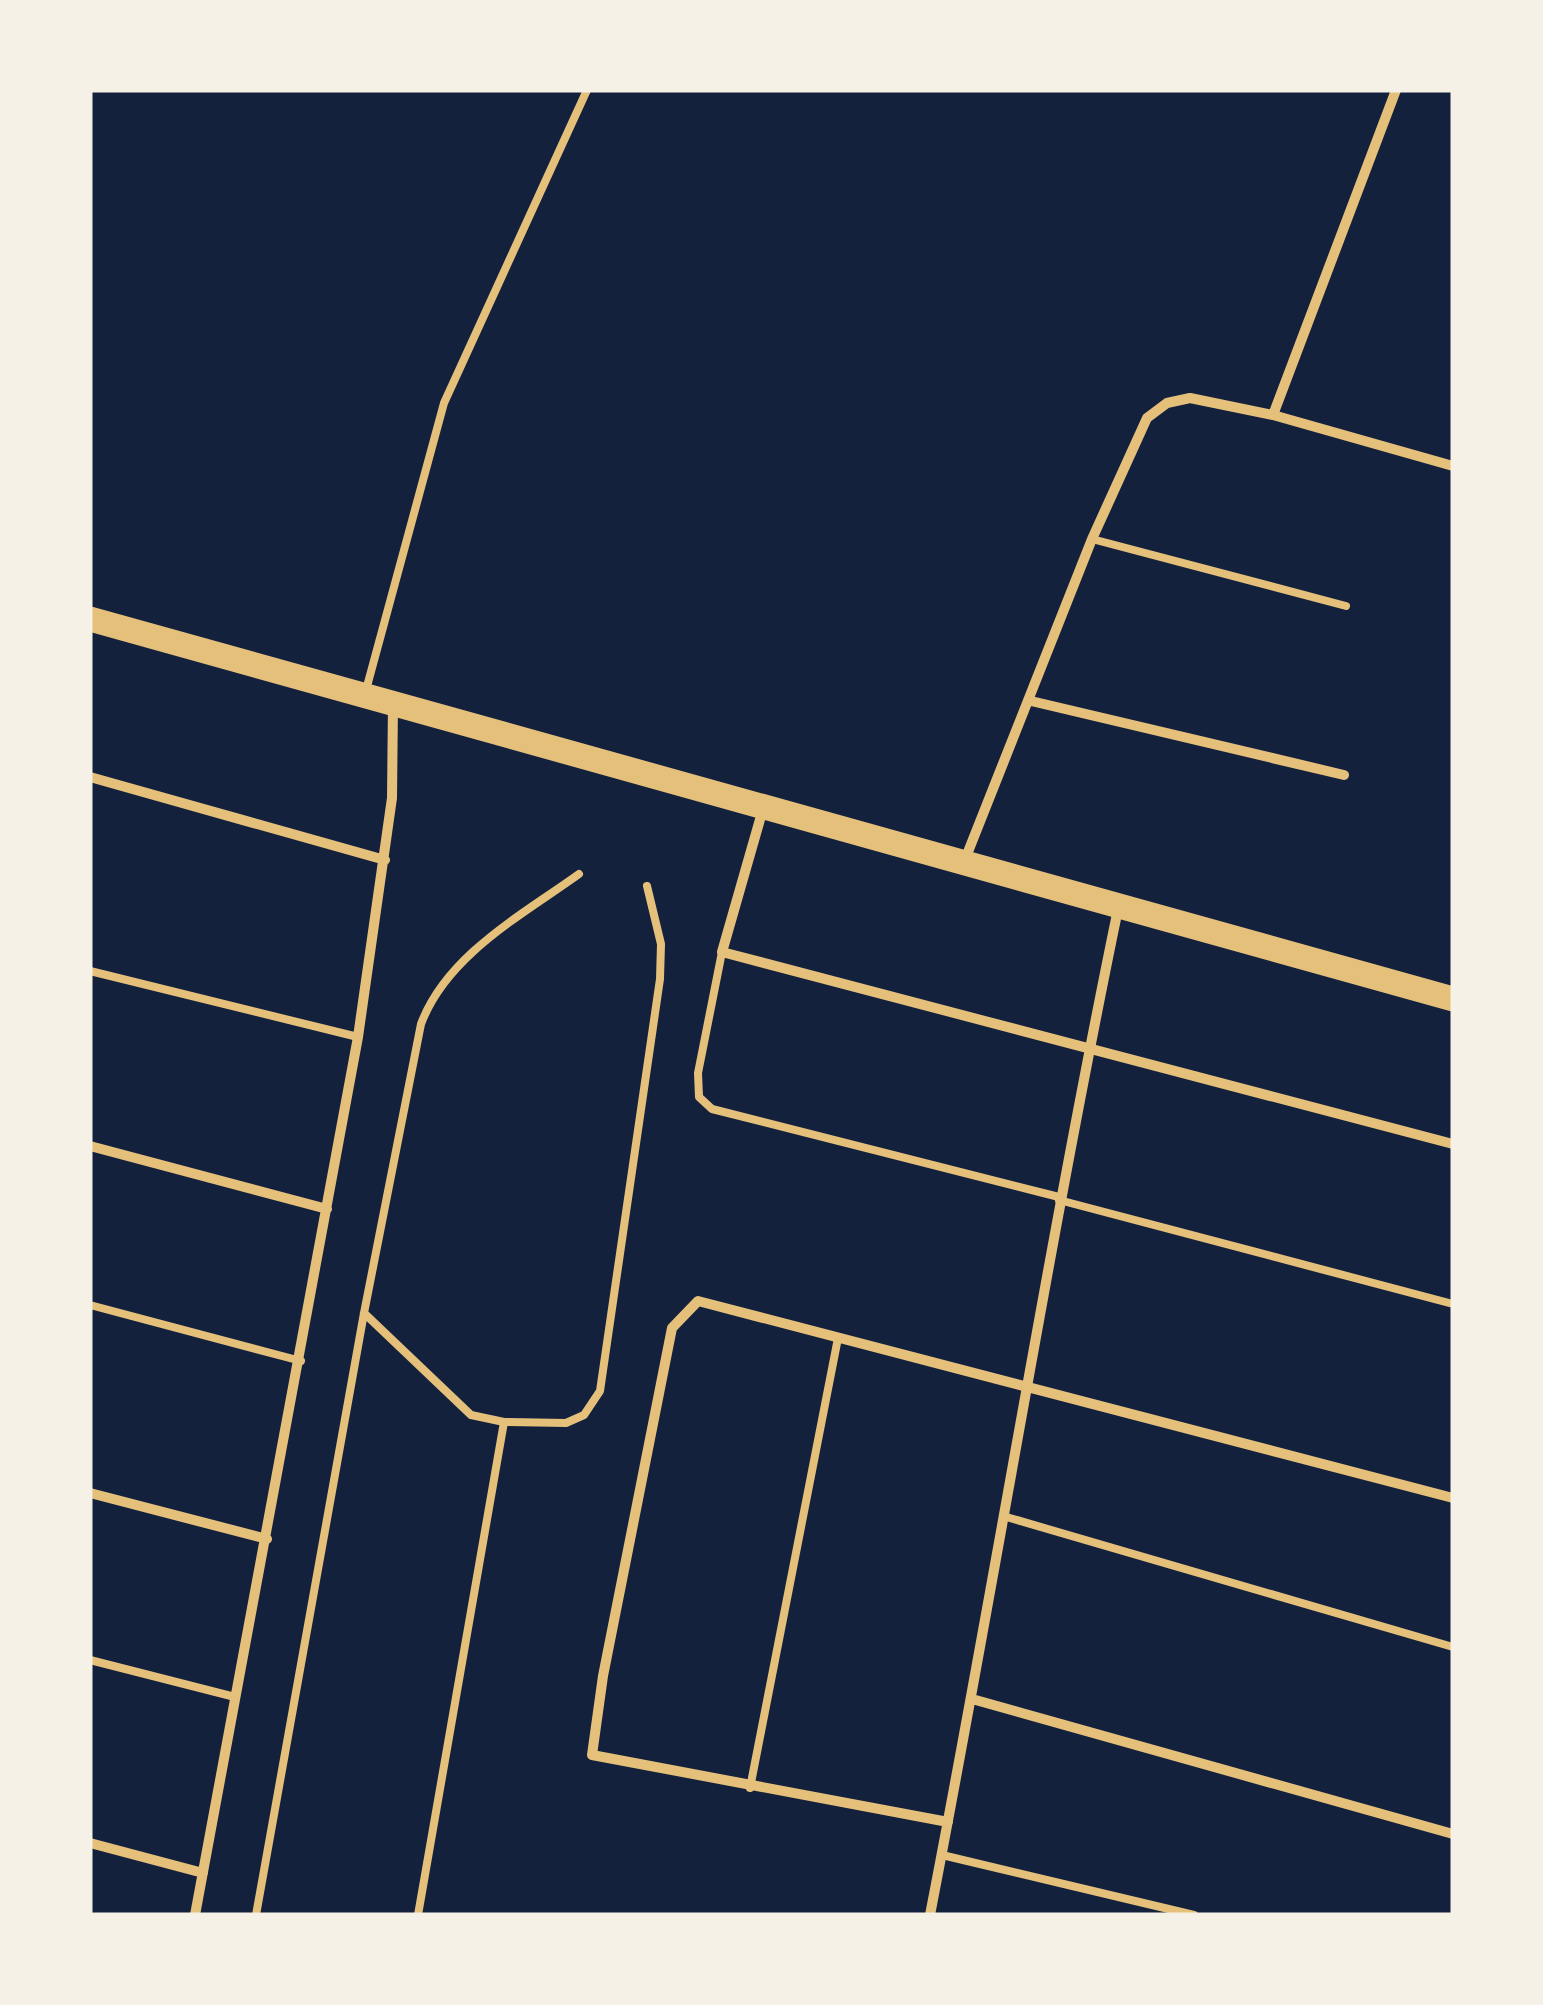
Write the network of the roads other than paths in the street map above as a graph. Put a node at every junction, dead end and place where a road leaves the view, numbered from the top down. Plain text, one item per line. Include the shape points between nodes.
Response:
1 (587, 90) edge
2 (1396, 90) edge
3 (1273, 415) junction
4 (1453, 466) edge
5 (1092, 539) junction
6 (1346, 606) dead end
7 (90, 619) edge
8 (365, 694) junction
9 (1031, 701) junction
10 (394, 702) junction
11 (1344, 774) dead end
12 (90, 777) edge
13 (763, 808) junction
14 (385, 860) junction
15 (964, 863) junction
16 (579, 874) dead end
17 (647, 886) dead end
18 (1119, 906) junction
19 (722, 952) junction
20 (90, 971) edge
21 (1453, 998) edge
22 (358, 1037) junction
23 (1090, 1047) junction
24 (1453, 1144) edge
25 (90, 1146) edge
26 (1059, 1198) junction
27 (327, 1209) junction
28 (1453, 1304) edge
29 (90, 1305) edge
30 (364, 1313) junction
31 (838, 1338) junction
32 (300, 1361) junction
33 (1025, 1386) junction
34 (504, 1422) junction
35 (90, 1493) edge
36 (1453, 1498) edge
37 (1003, 1516) junction
38 (267, 1540) junction
39 (1453, 1648) edge
40 (90, 1660) edge
41 (236, 1697) junction
42 (972, 1699) junction
43 (750, 1788) junction
44 (948, 1822) junction
45 (1453, 1834) edge
46 (90, 1843) edge
47 (942, 1854) junction
48 (203, 1872) junction
49 (195, 1915) edge
50 (256, 1915) edge
51 (418, 1915) edge
52 (930, 1915) edge
53 (1194, 1915) edge

1 - 8 lane via 444,403
2 - 3 street
3 - 4 street
3 - 5 street via 1190,398 1166,403 1146,418
5 - 6 lane
5 - 9 street
7 - 8 main road
8 - 10 main road
9 - 11 street
9 - 15 street
10 - 13 main road
10 - 14 street
12 - 14 street
13 - 15 main road
13 - 19 street
14 - 22 street
15 - 18 main road
16 - 30 lane via 486,941 430,1001
17 - 34 lane via 661,944 660,979 600,1392 584,1415 566,1423
18 - 21 main road
18 - 23 street
19 - 23 street
19 - 26 lane via 698,1072 698,1097 712,1110
20 - 22 lane
22 - 27 street
23 - 24 street
23 - 26 street
25 - 27 street
26 - 28 lane
26 - 33 street
27 - 32 street
29 - 32 lane
30 - 34 lane via 472,1415
30 - 50 lane
31 - 33 street
31 - 43 lane
31 - 43 street via 698,1301 672,1328 590,1748 602,1758
32 - 38 street
33 - 36 street
33 - 37 street
34 - 51 lane
35 - 38 street
37 - 39 lane
37 - 42 street
38 - 41 street
40 - 41 lane
41 - 48 street
42 - 44 street
42 - 45 street
43 - 44 street
44 - 47 street
46 - 48 street
47 - 52 street
47 - 53 lane
48 - 49 street

